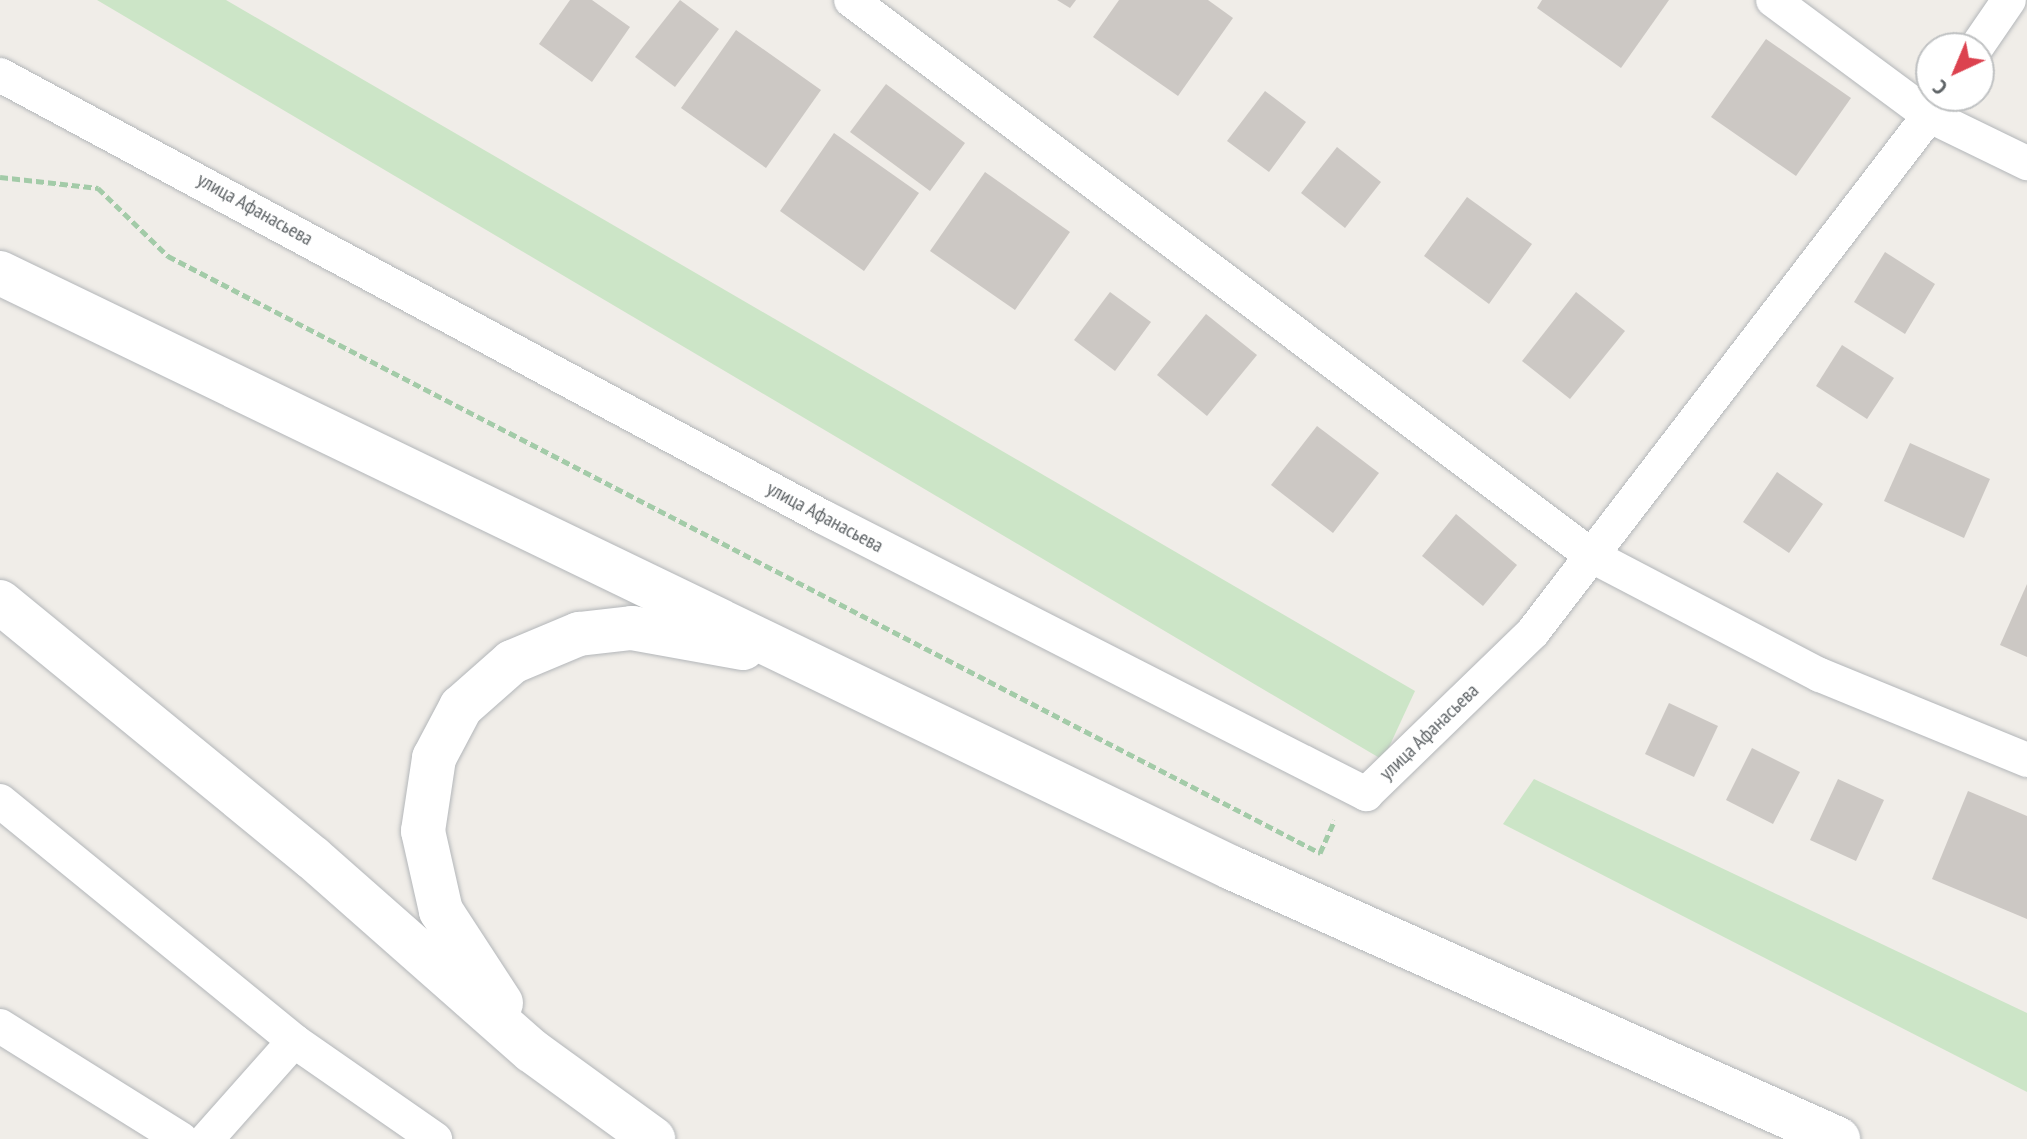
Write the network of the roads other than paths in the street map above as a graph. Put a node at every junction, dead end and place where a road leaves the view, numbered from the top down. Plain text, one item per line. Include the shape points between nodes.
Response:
1 (851, 0) edge
2 (1773, 0) edge
3 (2009, 0) edge
4 (1987, 32) edge
5 (0, 75) edge
6 (1915, 92) edge
7 (1932, 112) edge
8 (1946, 112) edge
9 (2027, 163) edge
10 (0, 273) edge
11 (1592, 556) junction
12 (0, 602) edge
13 (805, 660) junction
14 (2027, 760) edge
15 (0, 801) edge
16 (0, 1026) edge
17 (294, 1041) junction
18 (532, 1051) junction
19 (181, 1139) edge
20 (207, 1139) edge
21 (435, 1139) edge
22 (653, 1139) edge
23 (1838, 1139) edge

1 - 11 street
2 - 6 street
3 - 4 street
5 - 11 street, улица Афанасьева via 823,517 1366,794 1533,632
7 - 11 street
8 - 9 street
10 - 13 main road
11 - 14 street via 1820,675
12 - 18 main road via 313,858
13 - 18 main road via 632,628 579,634 512,662 461,707 434,758 423,831 441,911
13 - 23 main road via 1232,868
15 - 17 street
16 - 19 street
17 - 20 street
17 - 21 street
18 - 22 main road

